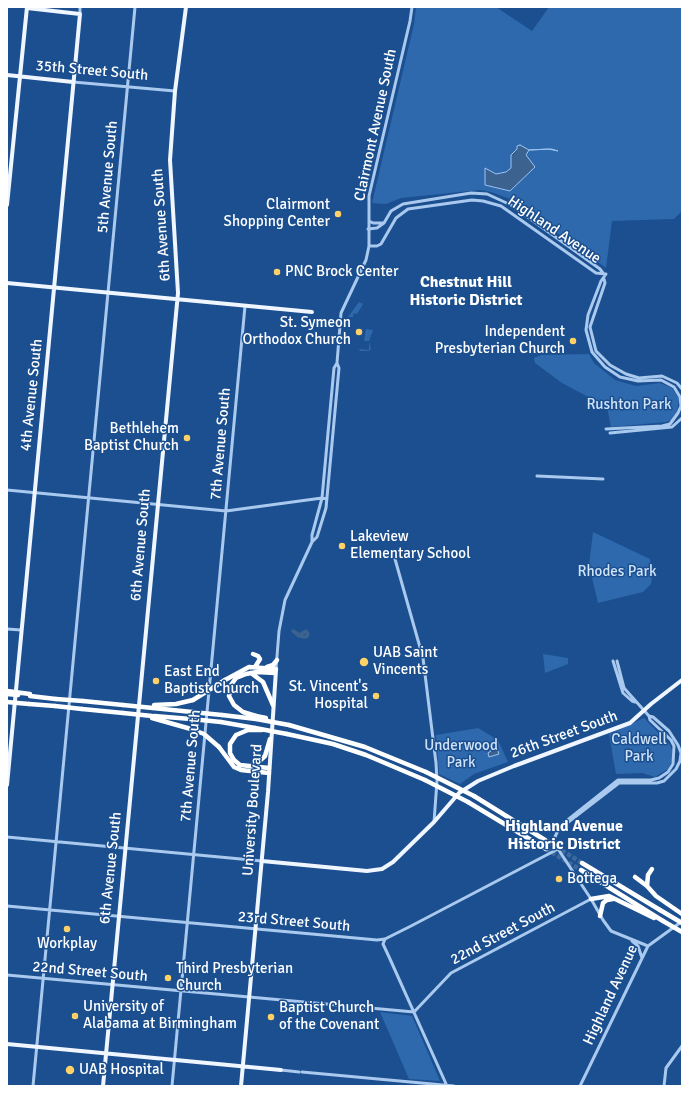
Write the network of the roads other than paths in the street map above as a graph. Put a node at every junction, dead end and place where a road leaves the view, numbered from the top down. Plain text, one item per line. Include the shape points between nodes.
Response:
1 (80, 7) edge
2 (135, 7) edge
3 (186, 7) edge
4 (412, 7) edge
5 (27, 8) edge
6 (80, 14) junction
7 (7, 75) edge
8 (19, 76) junction
9 (73, 82) junction
10 (128, 87) junction
11 (175, 91) junction
12 (7, 205) edge
13 (369, 221) junction
14 (384, 223) junction
15 (368, 229) junction
16 (369, 246) junction
17 (603, 273) junction
18 (604, 278) junction
19 (7, 283) edge
20 (55, 288) junction
21 (108, 293) junction
22 (176, 299) junction
23 (245, 306) junction
24 (312, 312) dead end
25 (337, 363) junction
26 (682, 389) edge
27 (682, 418) edge
28 (606, 429) dead end
29 (610, 433) dead end
30 (537, 476) dead end
31 (603, 479) dead end
32 (7, 490) edge
33 (34, 493) junction
34 (88, 498) junction
35 (322, 498) junction
36 (328, 499) junction
37 (157, 504) junction
38 (226, 511) junction
39 (312, 542) junction
40 (395, 559) dead end
41 (7, 629) edge
42 (21, 630) junction
43 (253, 654) dead end
44 (277, 660) junction
45 (613, 661) dead end
46 (618, 661) dead end
47 (255, 667) junction
48 (266, 668) junction
49 (276, 671) junction
50 (250, 673) junction
51 (682, 680) edge
52 (7, 691) edge
53 (7, 694) edge
54 (30, 695) junction
55 (635, 702) junction
56 (7, 703) edge
57 (273, 705) junction
58 (153, 706) junction
59 (644, 710) junction
60 (152, 717) junction
61 (256, 717) junction
62 (255, 729) junction
63 (270, 739) junction
64 (682, 743) edge
65 (675, 744) junction
66 (8, 767) edge
67 (253, 767) junction
68 (269, 770) junction
69 (7, 786) edge
70 (434, 822) junction
71 (558, 830) junction
72 (7, 836) edge
73 (545, 840) tunnel mouth
74 (56, 841) junction
75 (125, 848) junction
76 (546, 849) tunnel mouth
77 (558, 849) junction
78 (194, 854) junction
79 (262, 861) junction
80 (582, 863) tunnel mouth
81 (652, 869) dead end
82 (581, 870) tunnel mouth
83 (635, 877) dead end
84 (647, 886) junction
85 (591, 899) junction
86 (615, 899) junction
87 (7, 906) edge
88 (50, 909) junction
89 (682, 914) edge
90 (119, 916) junction
91 (600, 916) junction
92 (653, 916) junction
93 (682, 922) edge
94 (188, 923) junction
95 (256, 929) junction
96 (682, 932) edge
97 (384, 939) junction
98 (631, 939) junction
99 (648, 946) junction
100 (642, 959) junction
101 (7, 975) edge
102 (43, 978) junction
103 (112, 984) junction
104 (181, 991) junction
105 (249, 997) junction
106 (414, 1012) junction
107 (7, 1044) edge
108 (682, 1046) edge
109 (37, 1047) junction
110 (106, 1053) junction
111 (175, 1060) junction
112 (242, 1066) junction
113 (281, 1070) joint
114 (408, 1081) junction
115 (33, 1086) edge
116 (103, 1086) edge
117 (172, 1086) edge
118 (241, 1086) edge
119 (408, 1086) edge
120 (447, 1086) edge
121 (454, 1086) edge
122 (580, 1086) edge
123 (664, 1086) edge

1 - 6 street, 4th Avenue South
2 - 10 street, 5th Avenue South
3 - 11 main road, 6th Avenue South
4 - 13 street, Clairmont Avenue South via 370,196
5 - 6 main road
5 - 8 main road
6 - 9 main road, 4th Avenue South
7 - 8 main road, 35th Street South
8 - 9 main road, 35th Street South
8 - 12 main road
9 - 10 street, 35th Street South
9 - 20 main road, 4th Avenue South
10 - 11 street, 35th Street South
10 - 21 street, 5th Avenue South
11 - 22 main road, 6th Avenue South via 170,160 173,228 179,277
13 - 14 street
13 - 15 street, Clairmont Avenue South
14 - 15 street via 377,228
14 - 17 street, Highland Avenue via 391,211 403,204 471,193 487,194 511,205
15 - 16 street, Clairmont Avenue South
16 - 17 street, Highland Avenue via 381,244 396,218 408,209 472,200 483,201 501,206 596,273
16 - 25 street, Clairmont Avenue South via 366,260 341,313
17 - 18 street, Highland Avenue via 606,274
18 - 26 street, Highland Avenue via 605,283 590,327 596,351 618,371 639,378 662,376 677,383
18 - 28 street, Highland Avenue via 588,315 587,339 592,352 605,367 620,377 638,382 661,380 674,387 680,397 681,406 670,424
19 - 20 main road
20 - 21 main road
20 - 33 main road, 4th Avenue South
21 - 22 main road
21 - 34 street, 5th Avenue South
22 - 23 main road
22 - 37 main road, 6th Avenue South
23 - 24 main road
23 - 38 street, 7th Avenue South
25 - 35 street, Clairmont Avenue South via 334,368
25 - 36 street, Clairmont Avenue South via 339,368
27 - 29 street via 672,427
30 - 31 street
32 - 33 street
33 - 34 street
33 - 42 main road, 4th Avenue South
34 - 37 street
34 - 74 street, 5th Avenue South
35 - 36 street
35 - 38 street
35 - 39 street, Clairmont Avenue South
36 - 39 street via 317,537
37 - 38 street
37 - 75 main road, 6th Avenue South
38 - 78 street, 7th Avenue South
39 - 44 street, University Boulevard via 285,600
40 - 70 street via 423,660 436,762
41 - 42 street
42 - 66 main road, 4th Avenue South
43 - 47 highway via 260,659
44 - 48 highway
44 - 49 street, University Boulevard
45 - 55 street via 623,693
46 - 55 street via 624,688
47 - 48 highway
47 - 58 highway, bridge via 243,669 193,700
48 - 49 highway
49 - 50 highway
49 - 57 main road, University Boulevard
50 - 57 highway via 263,682
50 - 61 highway via 235,680 229,696 237,709
51 - 59 main road, 26th Street South
52 - 54 highway, bridge
53 - 54 highway, bridge
54 - 58 highway, bridge
55 - 59 street
56 - 60 highway, bridge
57 - 63 main road, University Boulevard
58 - 61 highway, bridge
59 - 65 street via 669,731
59 - 70 main road, 26th Street South via 630,723 478,781 459,793
60 - 62 highway, bridge via 221,722
60 - 68 highway, bridge via 204,734 219,747 234,767 241,770
61 - 73 highway, bridge via 365,747 426,772 474,796
62 - 67 highway via 239,733 233,738 230,748 237,763
62 - 76 highway, bridge via 333,744 366,755 468,802
63 - 67 highway via 265,756
63 - 68 main road, University Boulevard
64 - 65 street
65 - 71 street via 673,764 660,778 618,780
65 - 71 street via 681,754 680,762 664,781 619,783
66 - 69 main road, 4th Avenue South
67 - 68 highway
68 - 79 main road, University Boulevard
70 - 79 main road, 26th Street South via 393,862 382,868 367,871
71 - 77 street via 554,839
72 - 74 street
74 - 75 street
74 - 88 street, 5th Avenue South
75 - 78 street
75 - 90 main road, 6th Avenue South
77 - 85 street, Highland Avenue
77 - 97 street, 23rd Street South
78 - 79 street
78 - 94 street, 7th Avenue South
79 - 95 main road, University Boulevard
80 - 93 highway, bridge
81 - 84 highway via 648,875
82 - 92 highway
83 - 84 highway
84 - 89 highway
85 - 86 highway via 600,896
85 - 91 street, Highland Avenue
85 - 106 street, 22nd Street South via 451,973
86 - 91 highway via 603,903
86 - 92 highway
87 - 88 street, 23rd Street South
88 - 90 street, 23rd Street South
88 - 102 street, 5th Avenue South
90 - 94 street, 23rd Street South
90 - 103 main road, 6th Avenue South
91 - 98 street, Highland Avenue via 611,931
92 - 96 highway, bridge
93 - 99 street
94 - 95 street, 23rd Street South
94 - 104 street, 7th Avenue South
95 - 97 street, 23rd Street South
95 - 105 main road, University Boulevard
97 - 106 street via 383,944
98 - 99 street, Highland Avenue
98 - 100 street via 638,946
99 - 100 street, Highland Avenue
100 - 122 street, Highland Avenue
101 - 102 street, 22nd Street South
102 - 103 street, 22nd Street South
102 - 109 street, 5th Avenue South
103 - 104 street, 22nd Street South
103 - 110 main road, 6th Avenue South
104 - 105 street, 22nd Street South
104 - 111 street, 7th Avenue South
105 - 106 street, 22nd Street South
105 - 112 main road, University Boulevard
106 - 120 street
107 - 109 main road
108 - 123 street via 666,1068
109 - 110 main road
109 - 115 street, 5th Avenue South
110 - 111 main road
110 - 116 main road, 6th Avenue South
111 - 112 main road
111 - 117 street, 7th Avenue South
112 - 113 main road
112 - 118 main road, University Boulevard
113 - 114 street
114 - 119 street
114 - 120 street
120 - 121 street

